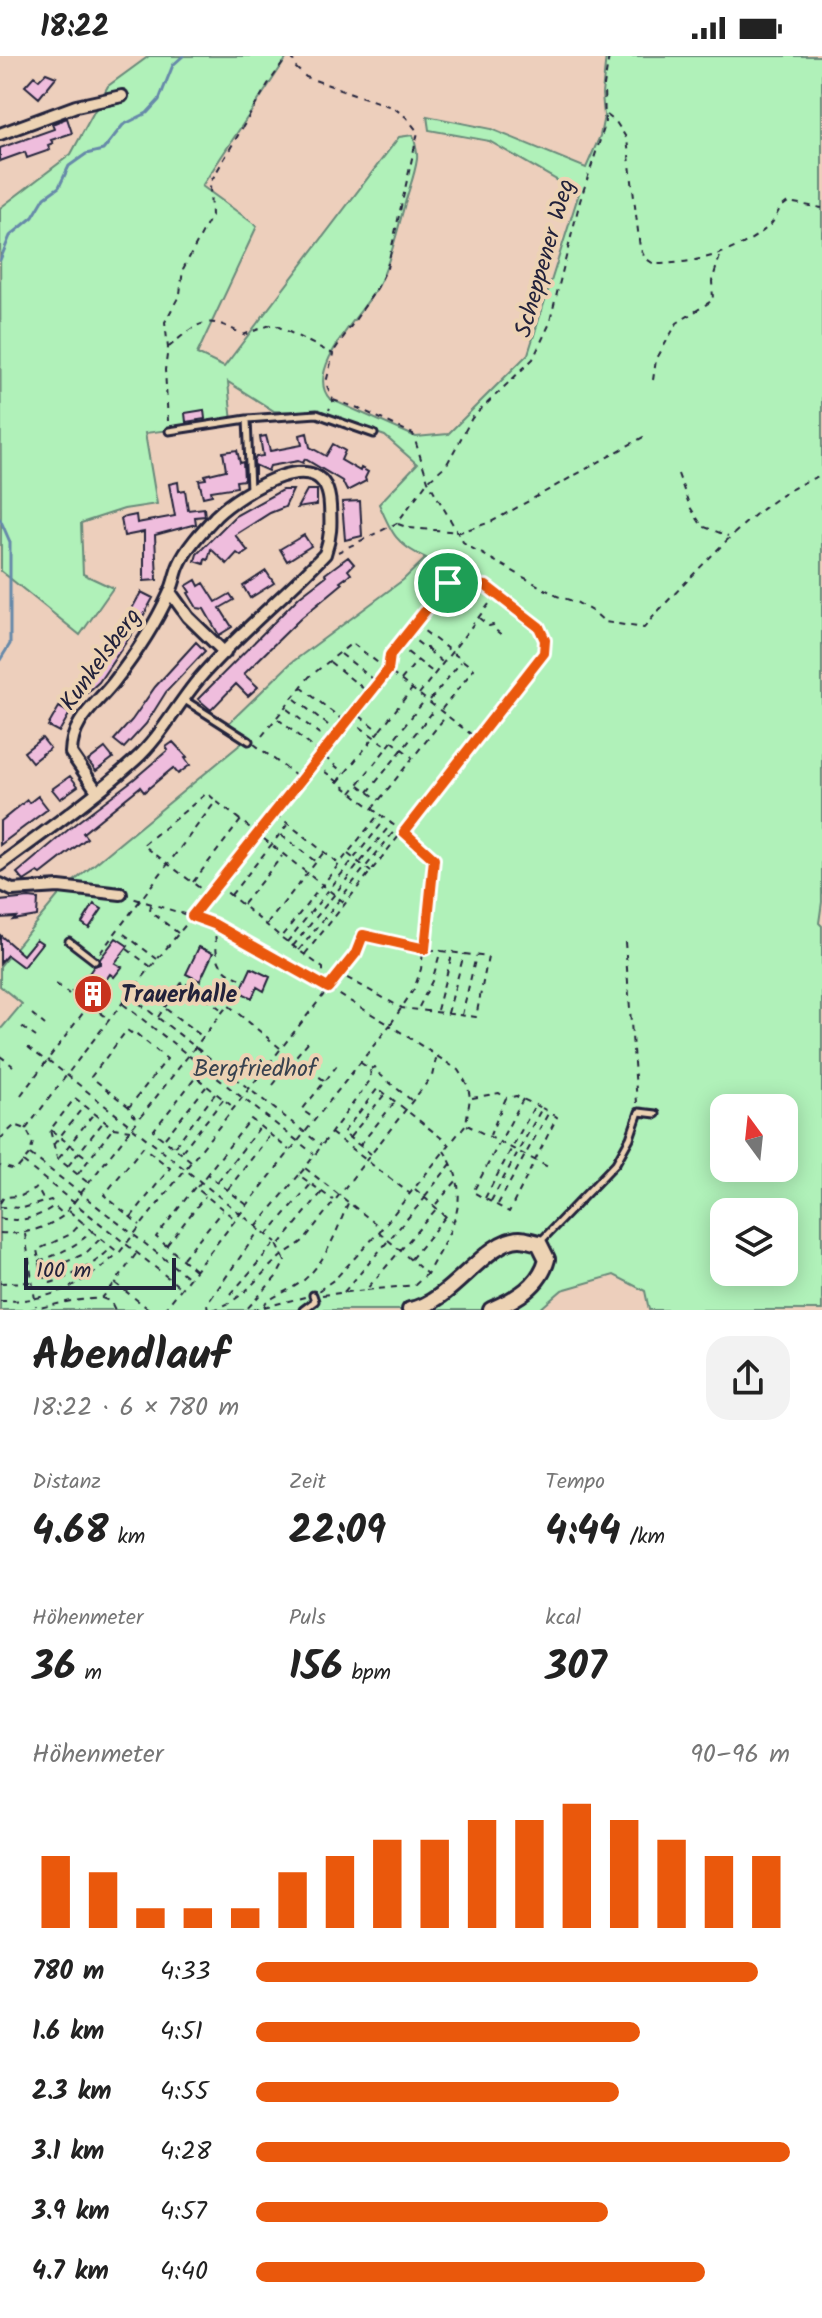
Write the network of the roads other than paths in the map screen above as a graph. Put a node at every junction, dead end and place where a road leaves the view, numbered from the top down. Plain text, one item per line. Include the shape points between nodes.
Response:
1 (122, 96) dead end
2 (0, 134) edge
3 (247, 419) junction
4 (169, 431) road end
5 (374, 434) dead end
6 (250, 491) junction
7 (170, 592) junction
8 (225, 653) junction
9 (182, 698) junction
10 (249, 741) road end
11 (97, 791) junction
12 (0, 865) edge
13 (0, 884) edge
14 (121, 894) road end
15 (69, 941) dead end
16 (95, 961) road end
17 (656, 1114) dead end
18 (539, 1243) junction
19 (313, 1295) road end
20 (303, 1310) edge
21 (410, 1310) edge
22 (491, 1310) edge

1 - 2 street via 76,106
3 - 4 lane
3 - 5 lane via 317,414
3 - 6 lane
6 - 7 street, Kunkelsberg via 196,539 179,563
6 - 8 street, Kunkelsberg via 285,474 316,476 330,496 332,534 325,554
7 - 8 street, Kunkelsberg
7 - 11 street, Kunkelsberg via 125,668 74,731 71,753
8 - 9 street
9 - 10 lane
9 - 11 street via 154,741
11 - 12 street
13 - 14 street via 12,890 71,887
15 - 16 lane
17 - 18 lane via 639,1112 616,1163
18 - 21 main road via 519,1239 502,1244 436,1299
18 - 22 main road via 547,1259 543,1273 531,1287
19 - 20 lane via 315,1301

